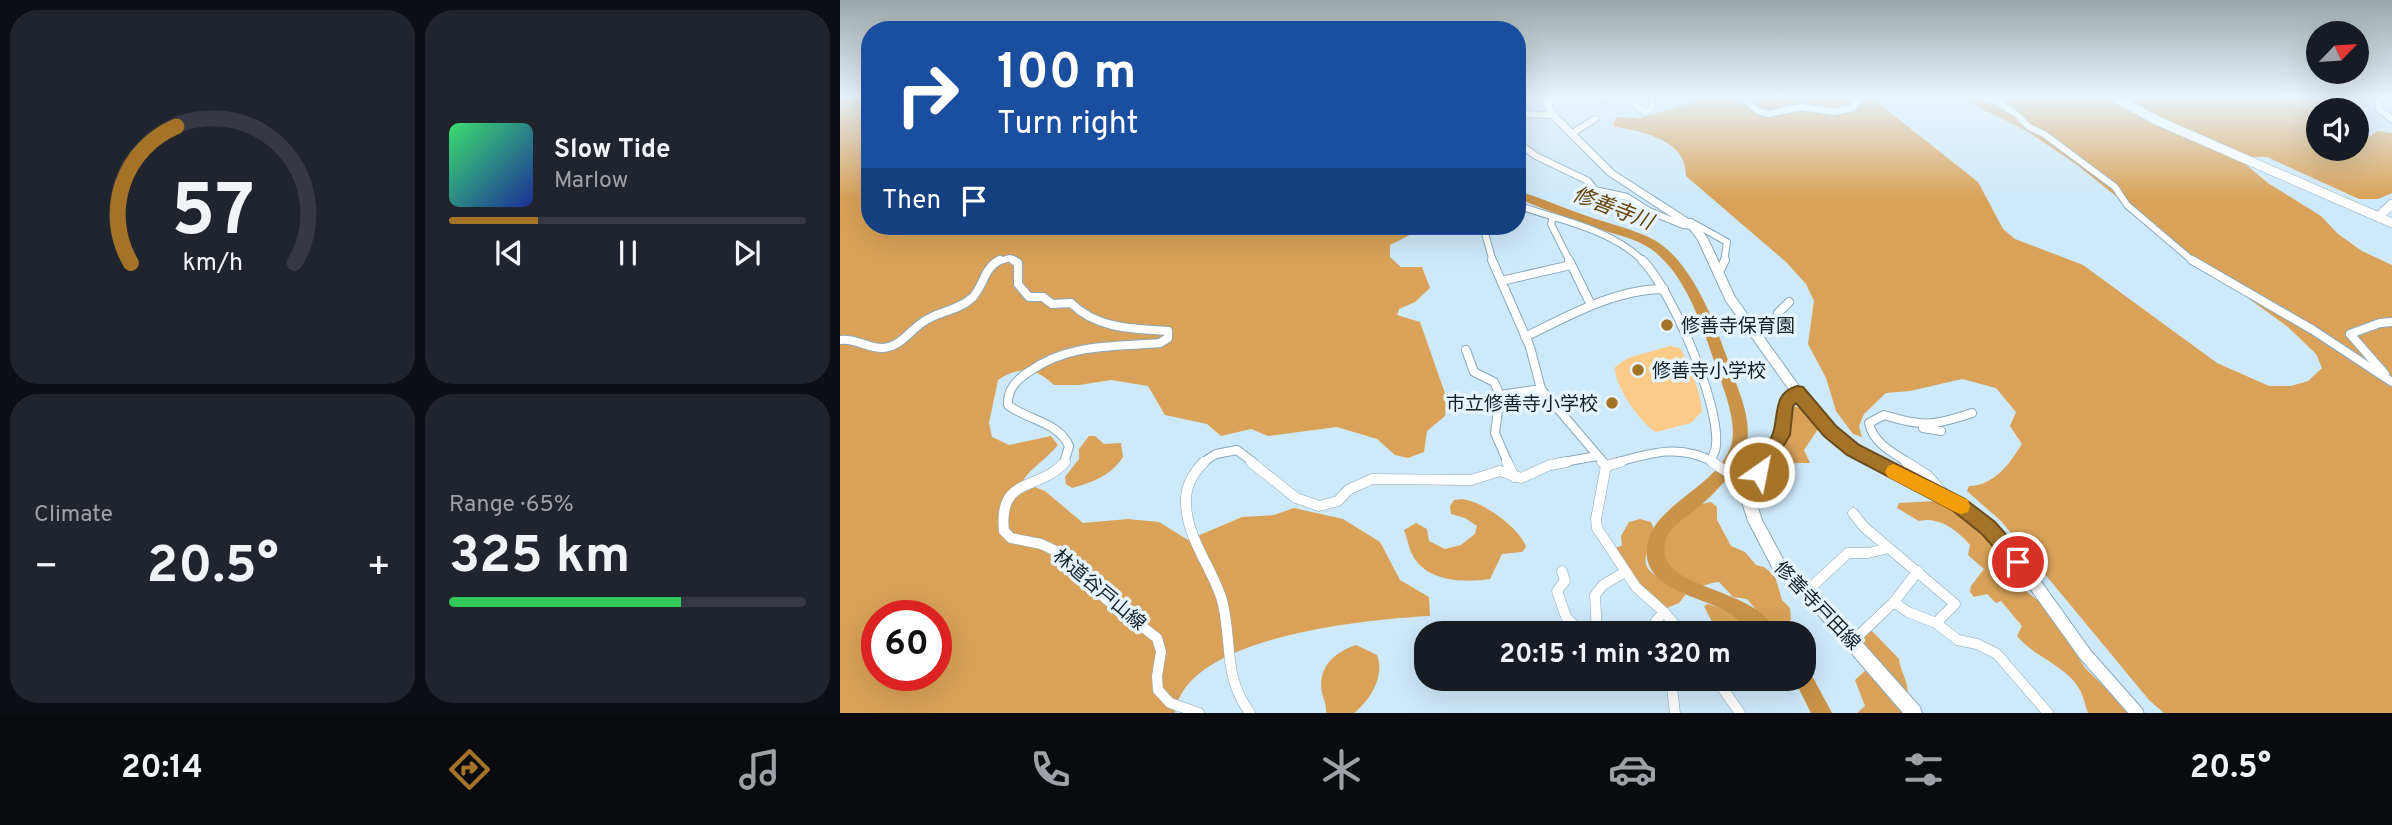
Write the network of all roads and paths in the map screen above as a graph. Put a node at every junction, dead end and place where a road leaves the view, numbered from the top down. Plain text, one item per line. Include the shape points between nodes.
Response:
1 (1568, 131) edge
2 (1575, 131) edge
3 (2038, 131) edge
4 (2182, 131) edge
5 (1571, 134) junction
6 (1526, 149) edge
7 (2392, 204) edge
8 (1526, 208) edge
9 (2378, 216) junction
10 (1553, 218) junction
11 (1690, 223) junction
12 (2392, 223) edge
13 (1486, 235) edge
14 (1571, 264) junction
15 (1718, 274) junction
16 (1501, 281) junction
17 (1664, 289) junction
18 (1789, 302) dead end
19 (1591, 305) junction
20 (2392, 322) edge
21 (1757, 334) junction
22 (1525, 337) junction
23 (840, 340) edge
24 (1466, 351) dead end
25 (2390, 381) edge
26 (1541, 389) junction
27 (1797, 392) junction
28 (1500, 395) junction
29 (1972, 414) dead end
30 (1914, 425) junction
31 (1941, 431) dead end
32 (1597, 456) junction
33 (1712, 461) junction
34 (1606, 466) junction
35 (1514, 477) junction
36 (1746, 484) junction
37 (1946, 498) junction
38 (1853, 513) dead end
39 (1889, 548) junction
40 (1562, 571) dead end
41 (1918, 571) junction
42 (1625, 572) junction
43 (1807, 591) junction
44 (1894, 602) junction
45 (1664, 612) junction
46 (1570, 621) edge
47 (1596, 621) edge
48 (1656, 621) edge
49 (1672, 621) edge
50 (1936, 623) junction
51 (1853, 641) junction
52 (1672, 691) edge
53 (1724, 691) edge
54 (1199, 713) edge
55 (1250, 713) edge
56 (1675, 713) edge
57 (1740, 713) edge
58 (1914, 713) edge
59 (2048, 713) edge
60 (2137, 713) edge

1 - 5 main road
2 - 5 street
3 - 25 street via 2115,187 2127,205 2195,262
4 - 9 street
5 - 11 main road via 1625,184
6 - 11 street via 1588,181 1595,190 1627,197 1683,225
7 - 9 street
8 - 10 street
9 - 12 street
10 - 14 street via 1551,224
10 - 17 street via 1623,242 1644,258
11 - 15 main road via 1703,239
11 - 15 street via 1727,242
13 - 16 street
14 - 16 street
14 - 19 street
15 - 21 main road
16 - 22 street
17 - 19 street
17 - 33 street via 1715,418 1718,441
18 - 21 street via 1778,313 1775,327
19 - 22 street
20 - 25 street via 2350,334
21 - 27 main road
22 - 26 street
23 - 54 street, 林道谷戸山線 via 850,338 873,349 884,348 910,335 921,323 958,309 983,285 986,270 1004,258 1018,263 1018,284 1028,297 1043,297 1052,304 1071,303 1084,316 1122,328 1168,331 1168,338 1160,343 1061,351 1013,385 1008,405 1057,429 1070,449 1057,469 1008,497 1004,531 1011,538 1060,553 1107,599 1157,638 1163,645 1159,692 1170,702
24 - 28 street via 1471,369 1481,380 1494,382
26 - 28 street
26 - 32 street
27 - 36 main road via 1785,404 1782,435 1776,446
27 - 37 street via 1853,450
28 - 35 street via 1494,433
29 - 30 street
30 - 31 street
30 - 37 street via 1884,415 1873,418 1868,428 1881,443 1940,484
32 - 34 street
32 - 35 street
33 - 34 street via 1677,448
33 - 36 street
34 - 42 street via 1595,523
35 - 55 street via 1500,471 1471,480 1372,479 1348,490 1338,501 1319,506 1296,498 1237,450 1205,460 1187,484 1185,511 1222,603 1231,683
36 - 43 main road, 修善寺戸田線 via 1749,504 1772,557
37 - 60 street via 1975,515 2010,551 2085,654
38 - 39 street
39 - 41 street
39 - 43 street via 1848,553
40 - 46 street via 1565,581 1557,591
41 - 44 street
41 - 50 street via 1955,604
42 - 45 street
42 - 47 street via 1603,585 1595,596
43 - 51 main road, 修善寺戸田線
44 - 50 street
44 - 51 street
45 - 48 street
45 - 49 street
50 - 59 street via 1958,640 1997,654
51 - 58 main road, 修善寺戸田線
52 - 56 street
53 - 57 street

